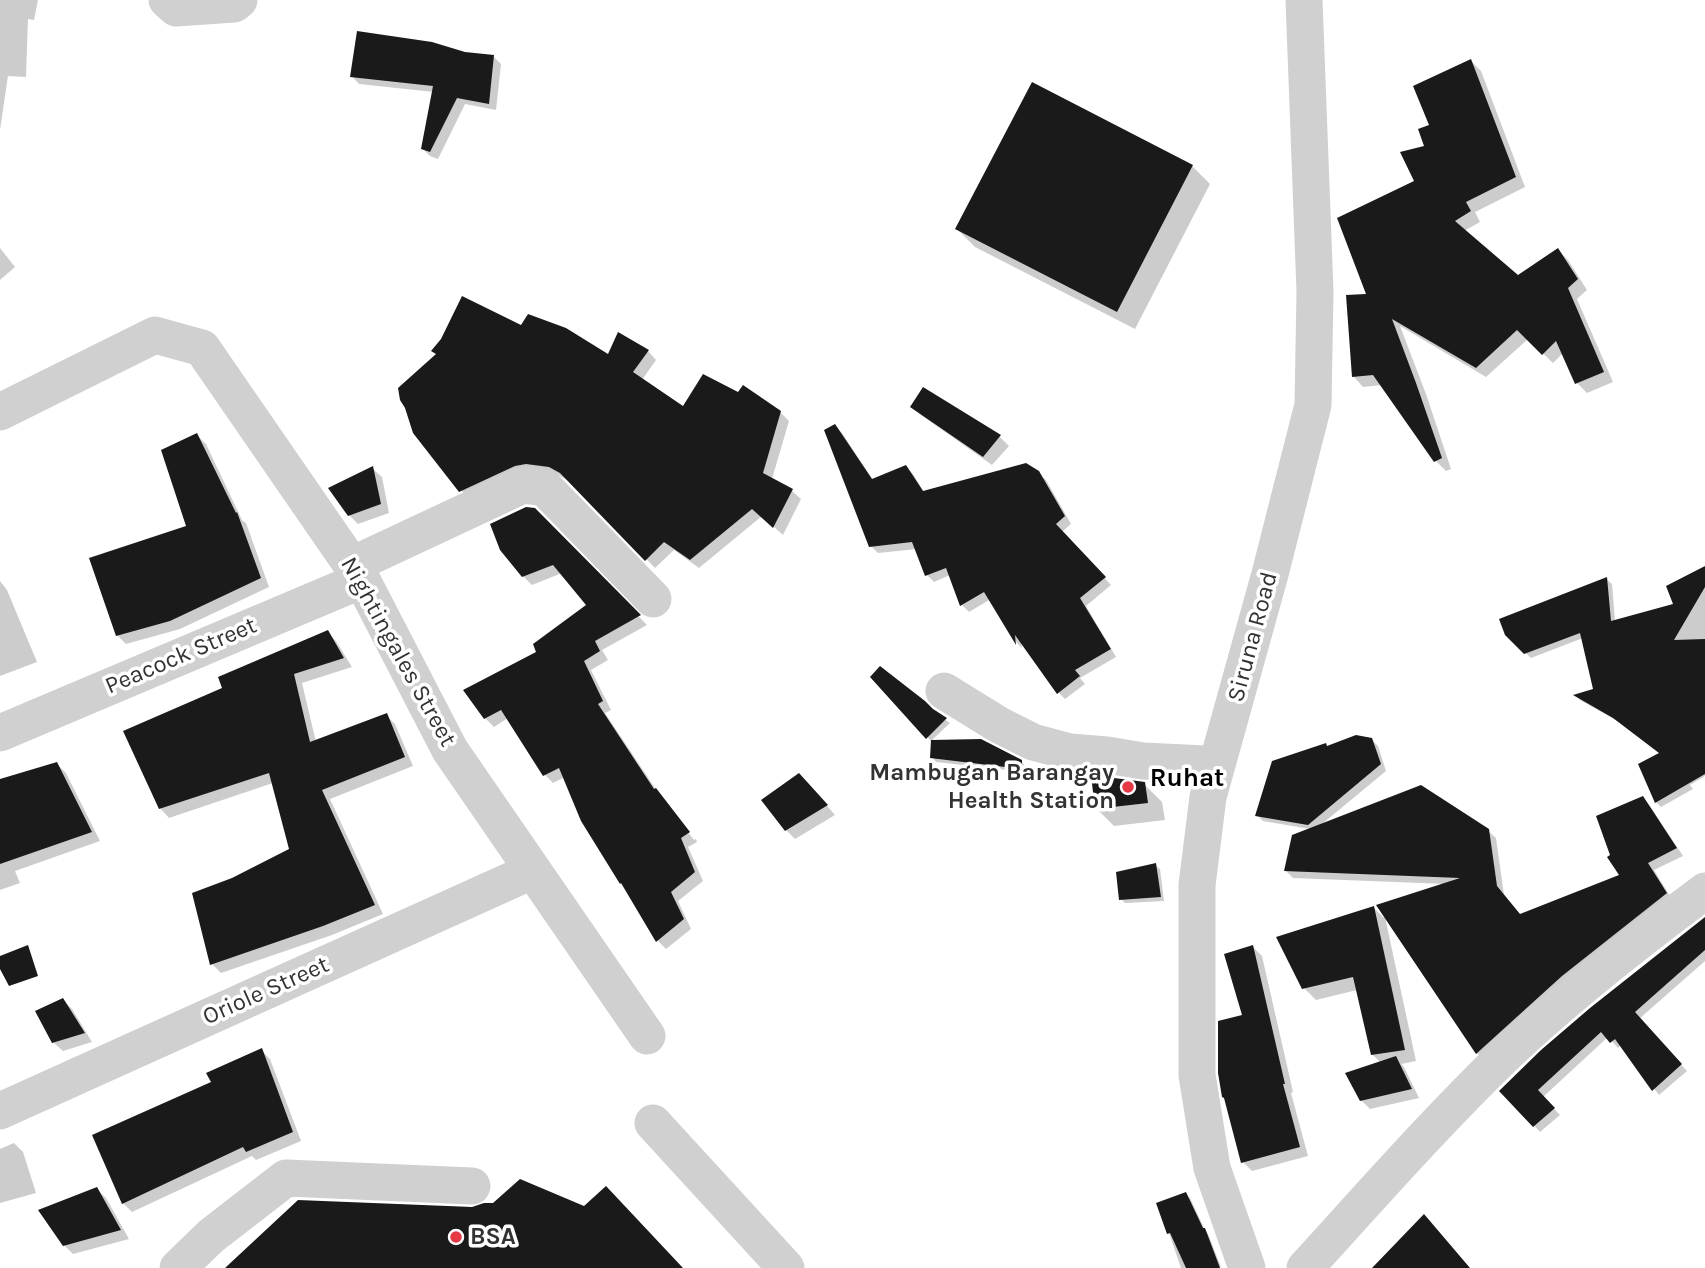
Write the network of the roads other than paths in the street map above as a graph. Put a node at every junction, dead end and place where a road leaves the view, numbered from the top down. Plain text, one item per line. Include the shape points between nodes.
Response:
1 (167, 0) edge
2 (239, 0) edge
3 (1304, 0) edge
4 (0, 412) edge
5 (357, 572) junction
6 (653, 599) dead end
7 (944, 691) dead end
8 (0, 733) edge
9 (1206, 764) dead end
10 (532, 871) junction
11 (1705, 891) edge
12 (647, 1036) dead end
13 (0, 1111) edge
14 (653, 1123) dead end
15 (472, 1186) dead end
16 (178, 1268) edge
17 (786, 1268) edge
18 (1247, 1268) edge
19 (1305, 1268) edge

1 - 2 street via 176,8
3 - 18 street, Siruna Road via 1315,292 1313,405 1208,797 1197,885 1197,1075 1212,1168
4 - 5 street, Nightingales Street via 155,335 202,348
5 - 6 street, Peacock Street via 523,485 545,488
5 - 8 street, Peacock Street
5 - 10 street, Nightingales Street via 450,750
7 - 9 street via 1033,742 1070,752
10 - 12 street, Nightingales Street
10 - 13 street, Oriole Street
11 - 19 street via 1553,1011 1505,1055
14 - 17 street
15 - 16 street via 286,1178

